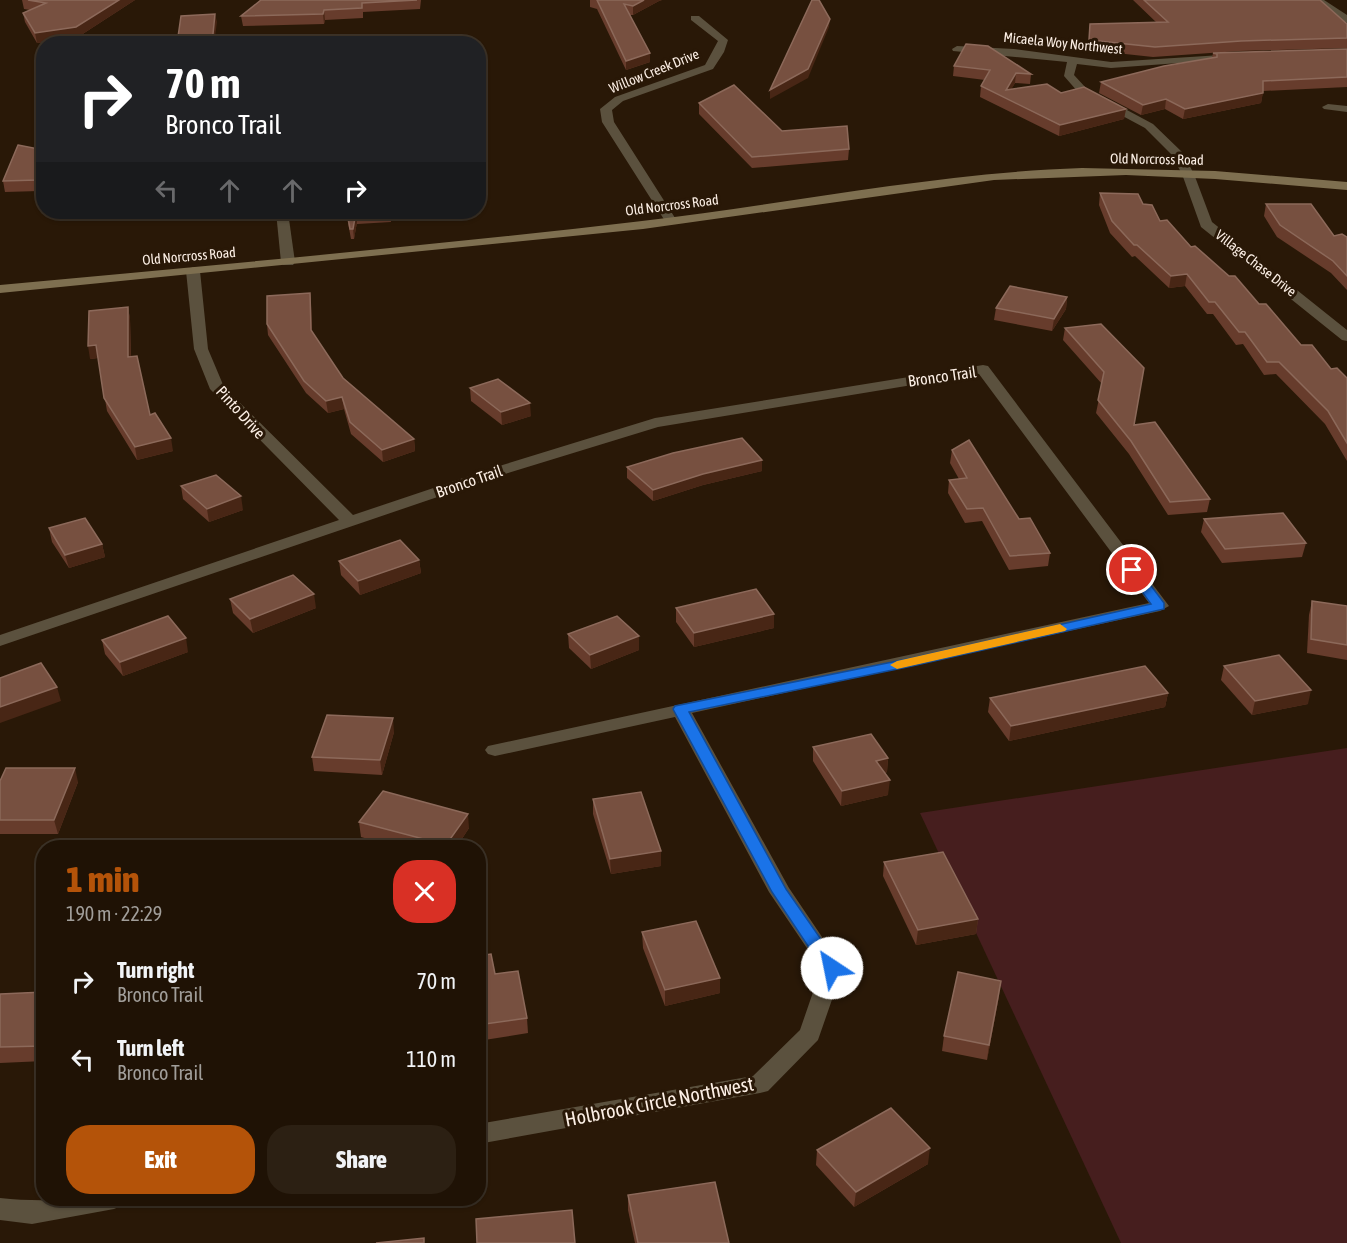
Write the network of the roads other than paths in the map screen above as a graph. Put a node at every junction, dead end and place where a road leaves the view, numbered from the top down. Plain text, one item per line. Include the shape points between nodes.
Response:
1 (1317, 0) edge
2 (695, 18) dead end
3 (1347, 20) edge
4 (957, 50) dead end
5 (1239, 56) edge
6 (1074, 60) junction
7 (1328, 107) dead end
8 (1347, 109) edge
9 (1188, 174) junction
10 (1347, 186) edge
11 (283, 219) edge
12 (671, 221) junction
13 (288, 262) junction
14 (193, 271) junction
15 (0, 289) edge
16 (1347, 337) edge
17 (350, 521) junction
18 (0, 641) edge
19 (680, 709) junction
20 (495, 750) dead end
21 (486, 1133) edge
22 (70, 1206) edge
23 (0, 1209) edge

1 - 3 street
2 - 12 street, Willow Creek Drive via 723,40 709,67 619,99 606,109 608,122
4 - 6 street, Micaela Woy Northwest
5 - 6 street, Micaela Woy Northwest via 1111,65
6 - 9 street, Village Chase Drive via 1070,76 1082,90 1149,126 1176,152
7 - 8 street
9 - 10 street, Old Norcross Road
9 - 12 street, Old Norcross Road via 995,176
9 - 16 street, Village Chase Drive via 1206,224
11 - 13 street
12 - 13 street, Old Norcross Road
13 - 14 street, Old Norcross Road
14 - 15 street, Old Norcross Road
14 - 17 street, Pinto Drive via 201,349 216,389
17 - 18 street, Bronco Trail
17 - 19 street, Bronco Trail via 655,423 983,369 1160,606
19 - 20 street, Bronco Trail
19 - 21 street, Holbrook Circle Northwest via 780,892 832,968 810,1034 760,1084
22 - 23 street via 32,1213

